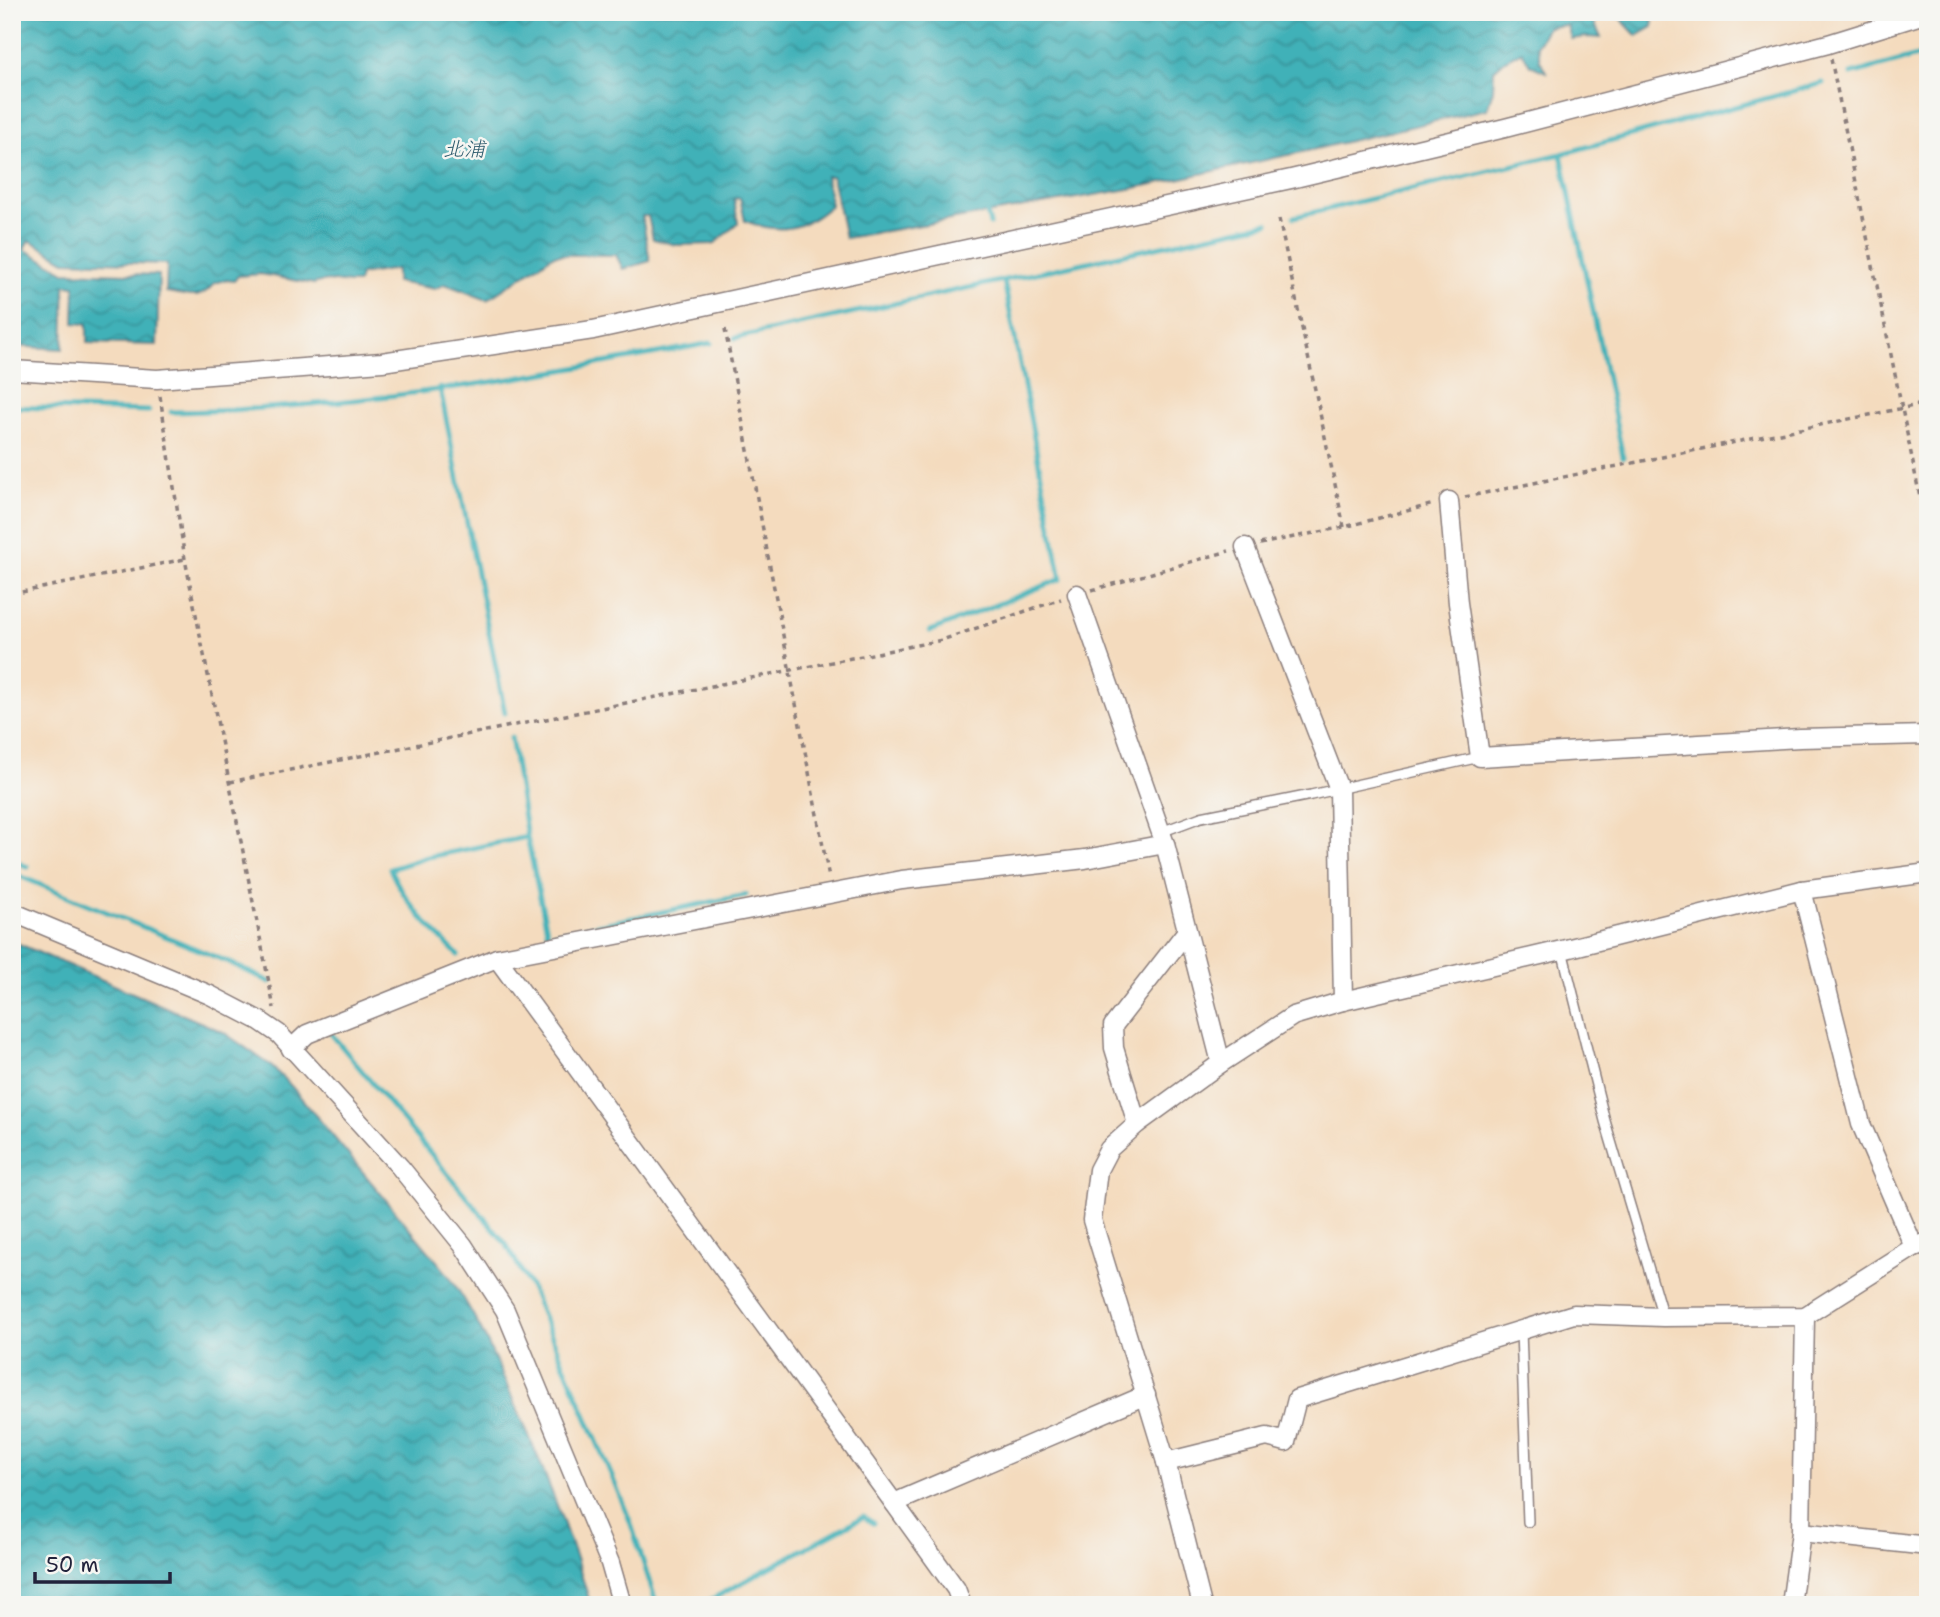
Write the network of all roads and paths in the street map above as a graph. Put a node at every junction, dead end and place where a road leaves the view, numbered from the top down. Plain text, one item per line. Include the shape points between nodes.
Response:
1 (1928, 13) edge
2 (1828, 44) junction
3 (1279, 219) dead end
4 (724, 329) dead end
5 (12, 370) edge
6 (157, 379) junction
7 (1449, 501) dead end
8 (1344, 527) dead end
9 (1928, 537) edge
10 (1245, 547) dead end
11 (185, 559) junction
12 (12, 594) edge
13 (1077, 594) dead end
14 (1928, 735) edge
15 (1480, 757) junction
16 (1339, 789) junction
17 (1163, 838) junction
18 (1928, 873) edge
19 (1802, 890) junction
20 (832, 894) junction
21 (12, 912) edge
22 (1187, 931) junction
23 (1562, 950) junction
24 (498, 958) junction
25 (1343, 1001) junction
26 (279, 1034) junction
27 (291, 1049) junction
28 (1221, 1063) junction
29 (1137, 1124) junction
30 (1921, 1245) edge
31 (1805, 1316) junction
32 (1663, 1317) junction
33 (1521, 1331) junction
34 (1146, 1395) junction
35 (1166, 1462) junction
36 (894, 1503) junction
37 (1528, 1522) dead end
38 (1801, 1532) junction
39 (1928, 1546) edge
40 (622, 1605) edge
41 (962, 1605) edge
42 (1202, 1605) edge
43 (1791, 1605) edge

1 - 2 street
2 - 6 street via 1291,179 593,330 382,362
2 - 9 path
3 - 8 path
4 - 20 path
5 - 6 street
6 - 11 path
7 - 15 street
10 - 16 street
11 - 12 path
11 - 26 path
13 - 17 street
14 - 15 street
15 - 16 lane
16 - 17 lane via 1200,817
16 - 25 street
17 - 20 street via 1085,859 902,880
17 - 22 street
18 - 19 street
19 - 23 street
19 - 30 street via 1861,1124
20 - 24 street
21 - 26 street via 210,995
22 - 28 street
22 - 29 street via 1113,1026 1114,1048
23 - 25 street
23 - 32 lane via 1605,1121
24 - 27 street via 307,1034
24 - 36 street
25 - 28 street via 1293,1016
26 - 27 street
27 - 40 street via 400,1167 463,1245 505,1310 610,1563
28 - 29 street
29 - 34 street via 1109,1149 1098,1170 1092,1220
30 - 31 street
31 - 32 street
31 - 38 street
32 - 33 street via 1574,1314
33 - 35 street via 1297,1399 1286,1442 1267,1437
33 - 37 lane
34 - 35 street
34 - 36 street
35 - 42 street
36 - 41 street via 956,1589
38 - 39 street
38 - 43 street

